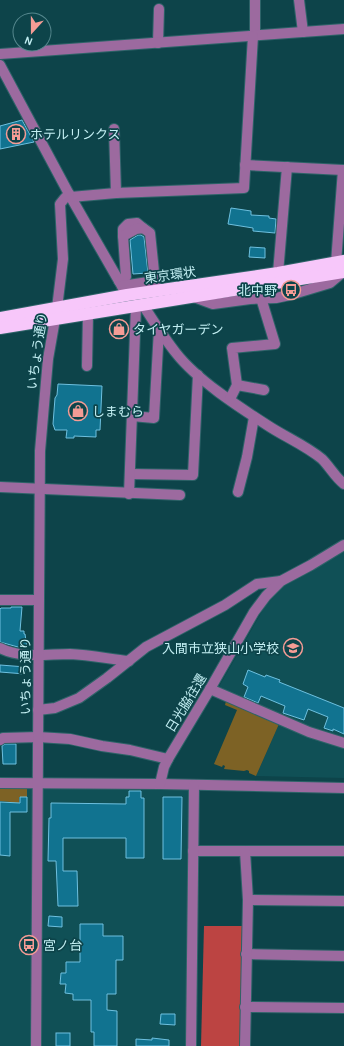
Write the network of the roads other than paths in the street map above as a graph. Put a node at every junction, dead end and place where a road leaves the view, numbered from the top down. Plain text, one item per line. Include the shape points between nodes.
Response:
1 (255, 0) edge
2 (299, 0) edge
3 (159, 8) dead end
4 (344, 29) edge
5 (303, 32) junction
6 (254, 36) junction
7 (158, 43) junction
8 (0, 54) edge
9 (0, 65) edge
10 (114, 129) dead end
11 (245, 165) junction
12 (287, 167) junction
13 (343, 175) edge
14 (116, 193) junction
15 (70, 196) junction
16 (342, 267) edge
17 (278, 273) junction
18 (155, 286) junction
19 (123, 287) junction
20 (194, 297) junction
21 (261, 298) junction
22 (140, 306) junction
23 (57, 308) junction
24 (88, 314) junction
25 (0, 318) edge
26 (55, 320) junction
27 (0, 328) edge
28 (159, 330) junction
29 (87, 366) dead end
30 (198, 375) junction
31 (238, 385) junction
32 (264, 390) dead end
33 (230, 399) junction
34 (132, 416) junction
35 (254, 417) junction
36 (130, 474) junction
37 (344, 484) edge
38 (0, 487) edge
39 (39, 490) junction
40 (238, 492) dead end
41 (129, 494) junction
42 (180, 495) dead end
43 (344, 545) edge
44 (281, 581) junction
45 (0, 600) edge
46 (39, 600) junction
47 (0, 648) edge
48 (38, 655) junction
49 (129, 661) junction
50 (210, 689) junction
51 (38, 710) junction
52 (38, 737) junction
53 (0, 740) edge
54 (344, 744) edge
55 (168, 759) junction
56 (0, 783) edge
57 (38, 784) junction
58 (160, 784) junction
59 (194, 785) junction
60 (344, 788) edge
61 (193, 851) junction
62 (246, 851) junction
63 (344, 851) edge
64 (248, 900) junction
65 (344, 902) edge
66 (246, 954) junction
67 (344, 956) edge
68 (245, 1007) junction
69 (344, 1008) edge
70 (36, 1046) edge
71 (192, 1046) edge
72 (245, 1046) edge

1 - 6 street
2 - 5 street
3 - 7 street
4 - 5 street
5 - 6 street
6 - 7 street
6 - 11 street
7 - 8 street
9 - 15 street
10 - 14 street
11 - 12 street
11 - 14 street via 244,188
12 - 13 street via 343,170
12 - 17 street
13 - 16 street
14 - 15 street
15 - 19 street
15 - 23 street, いちょう通り via 60,204 63,259
16 - 17 highway, 東京環状
16 - 20 highway, 東京環状
16 - 21 street via 330,283 290,296
17 - 18 highway, 東京環状
18 - 19 highway, 東京環状
18 - 19 street via 150,233 143,228 123,236 126,277
19 - 23 highway, 東京環状
20 - 21 street via 212,304
20 - 22 highway, 東京環状
21 - 31 street via 275,344 232,348
22 - 24 highway, 東京環状
22 - 28 street
22 - 34 street
23 - 25 highway, 東京環状
23 - 26 street, いちょう通り
24 - 26 highway, 東京環状
24 - 29 street
26 - 27 highway, 東京環状
26 - 39 street, いちょう通り via 42,416
28 - 30 street via 177,354
28 - 34 street via 154,418
30 - 33 street
30 - 36 street via 193,475
31 - 32 street
31 - 33 street
33 - 35 street
34 - 36 street
35 - 37 street via 301,444 322,460
35 - 40 street
36 - 41 street
38 - 39 street
39 - 41 street
39 - 46 street, いちょう通り
41 - 42 street
43 - 44 street, 日光脇往還
44 - 49 street via 257,584 225,605 146,647
44 - 50 street, 日光脇往還 via 254,612
45 - 46 street
46 - 48 street, いちょう通り
47 - 48 street via 10,653
48 - 49 street via 71,654
48 - 51 street, いちょう通り
49 - 51 street via 79,698 55,708
50 - 54 street via 309,732
50 - 55 street, 日光脇往還
51 - 52 street, いちょう通り
52 - 53 street
52 - 55 street via 70,739
52 - 57 street, いちょう通り
55 - 58 street, 日光脇往還
56 - 57 street
57 - 58 street
57 - 70 street, いちょう通り
58 - 59 street
59 - 60 street
59 - 61 street
61 - 62 street
61 - 71 street
62 - 63 street
62 - 64 street
64 - 65 street
64 - 66 street
66 - 67 street
66 - 68 street
68 - 69 street
68 - 72 street

